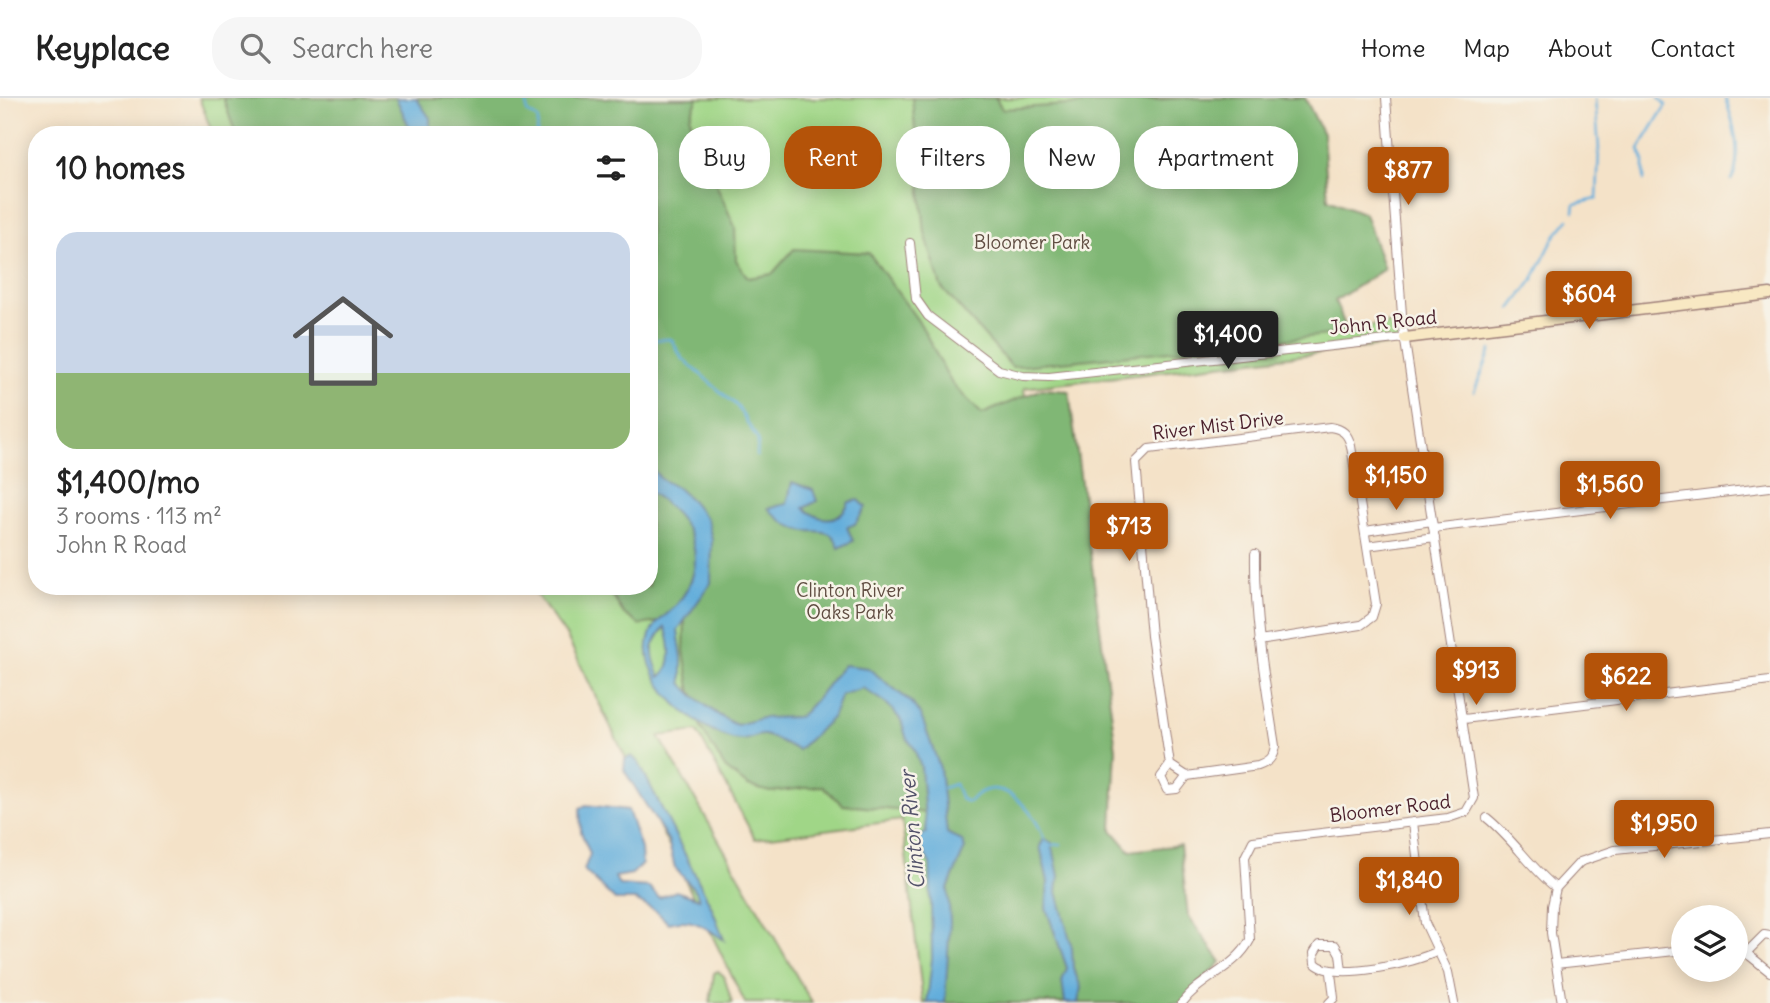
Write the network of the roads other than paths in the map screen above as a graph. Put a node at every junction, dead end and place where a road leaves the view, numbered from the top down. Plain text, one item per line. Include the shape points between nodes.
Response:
1 (1386, 98) edge
2 (910, 243) dead end
3 (1770, 294) edge
4 (1405, 338) junction
5 (1770, 487) edge
6 (1433, 529) junction
7 (1364, 531) junction
8 (1367, 546) junction
9 (1255, 554) dead end
10 (1259, 640) junction
11 (1770, 681) edge
12 (1464, 719) junction
13 (1170, 765) junction
14 (1187, 776) junction
15 (1487, 818) dead end
16 (1413, 822) junction
17 (1770, 834) edge
18 (1556, 888) junction
19 (1770, 936) edge
20 (1437, 951) junction
21 (1671, 951) edge
22 (1748, 951) edge
23 (1748, 956) edge
24 (1556, 964) junction
25 (1769, 970) edge
26 (1342, 971) junction
27 (1331, 972) junction
28 (1335, 1001) edge
29 (1182, 1003) edge
30 (1454, 1003) edge
31 (1562, 1003) edge

1 - 4 street, Bloomer Road
2 - 4 street, John R Road via 920,309 991,365 1011,374 1049,377
3 - 4 street, John R Road
4 - 6 street, Bloomer Road
5 - 6 street
6 - 7 street
6 - 8 street
6 - 12 street, Bloomer Road
7 - 8 street, River Mist Drive
7 - 13 street, River Mist Drive via 1351,446 1340,430 1330,427 1149,449 1139,456 1135,475 1148,615
8 - 10 street, River Mist Drive via 1376,604 1370,620 1362,625
9 - 10 street
10 - 14 street, River Mist Drive via 1275,746 1272,757 1258,766
11 - 12 street
12 - 16 street, Bloomer Road via 1472,803 1461,815
13 - 14 street
13 - 14 street, River Mist Drive via 1161,777 1167,790 1177,789
15 - 18 street
16 - 20 street via 1423,913
16 - 29 street, Bloomer Road via 1253,841 1245,858 1250,940 1233,961
17 - 18 street via 1602,852 1580,862
18 - 24 street via 1551,920
19 - 22 street via 1765,935
20 - 26 street via 1409,963
20 - 30 street via 1448,972
21 - 24 street
23 - 25 street
24 - 31 street
26 - 27 street
26 - 27 street via 1338,949 1322,943 1314,960
27 - 28 street

